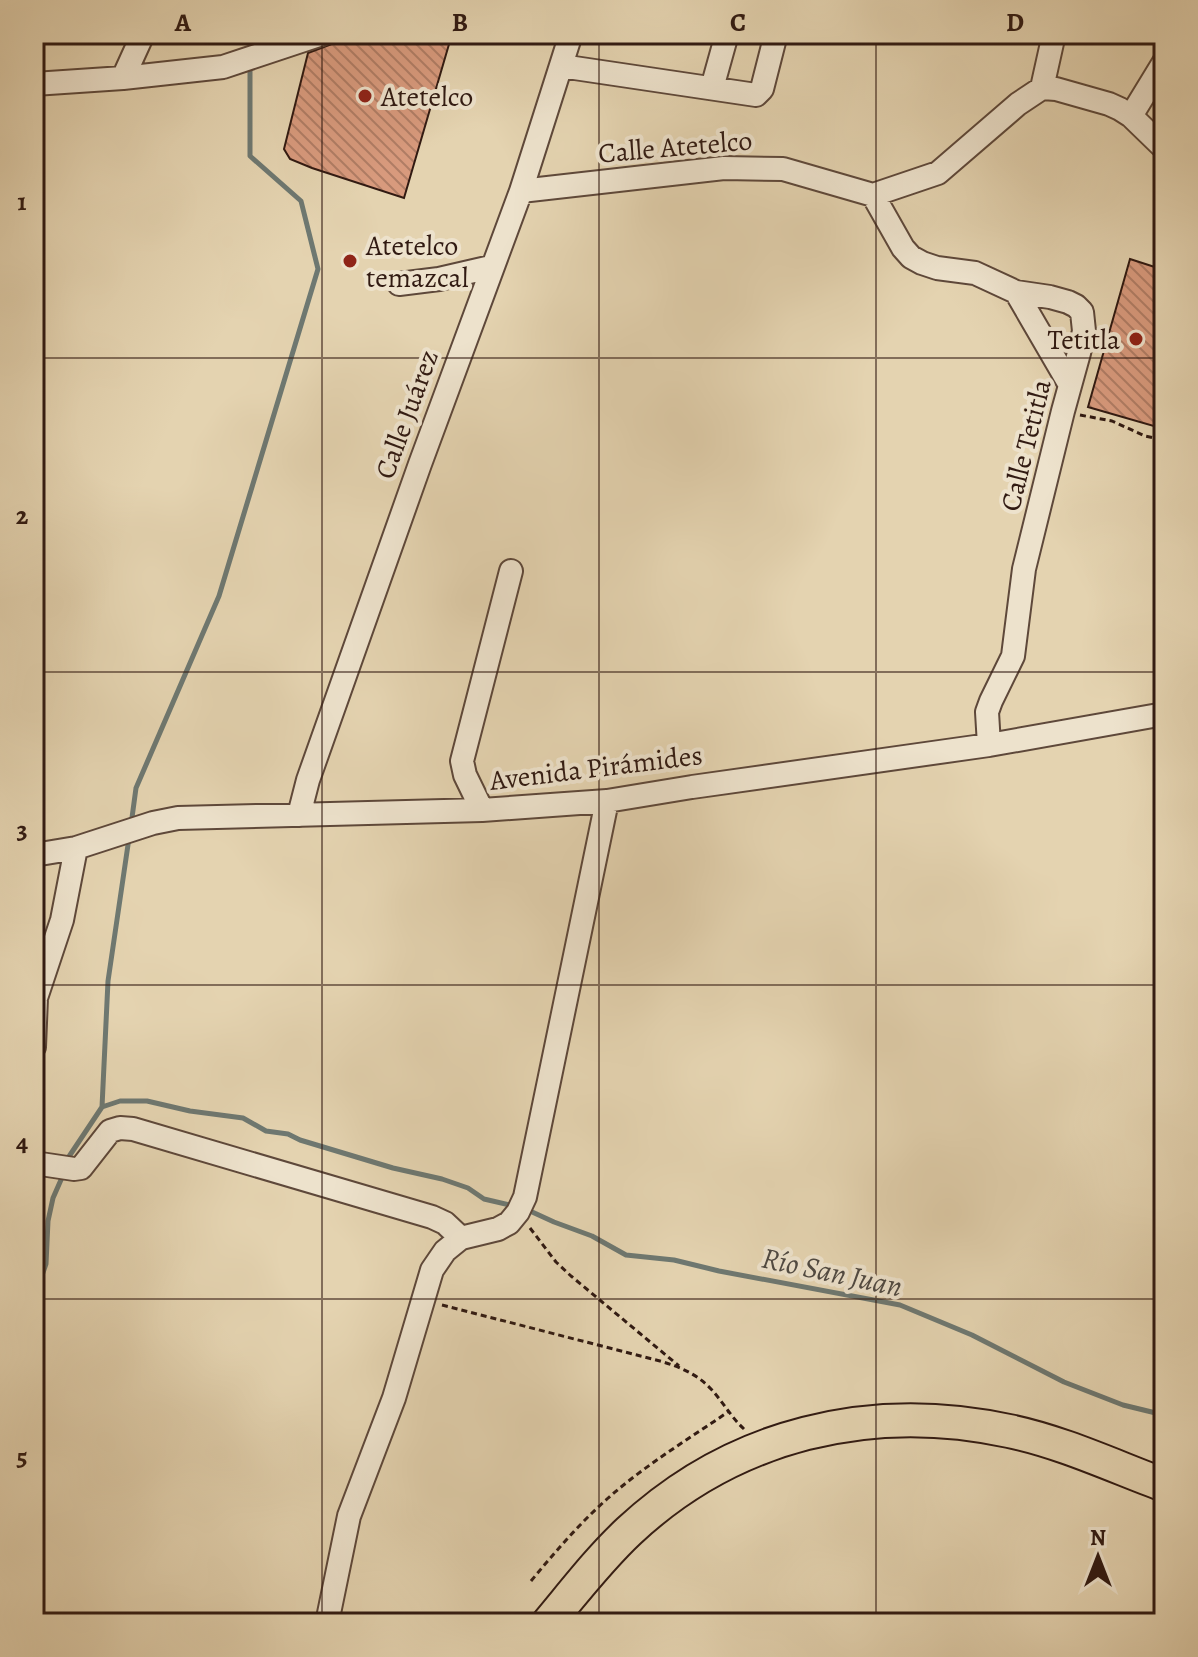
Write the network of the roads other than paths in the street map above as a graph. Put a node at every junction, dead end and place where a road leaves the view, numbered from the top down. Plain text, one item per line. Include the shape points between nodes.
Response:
1 (143, 34) edge
2 (322, 34) edge
3 (727, 34) edge
4 (776, 34) edge
5 (1054, 34) edge
6 (567, 35) edge
7 (1164, 62) edge
8 (561, 66) junction
9 (123, 78) junction
10 (34, 84) edge
11 (712, 88) junction
12 (1042, 88) junction
13 (1131, 116) junction
14 (1164, 148) edge
15 (521, 191) junction
16 (873, 195) junction
17 (491, 267) junction
18 (399, 284) dead end
19 (1016, 292) junction
20 (1070, 385) junction
21 (511, 571) dead end
22 (1164, 714) edge
23 (989, 745) junction
24 (607, 801) junction
25 (482, 810) junction
26 (299, 815) junction
27 (76, 848) junction
28 (34, 855) edge
29 (35, 998) edge
30 (34, 1047) edge
31 (34, 1163) edge
32 (461, 1238) junction
33 (1164, 1485) edge
34 (327, 1623) edge
35 (548, 1623) edge

1 - 9 street
2 - 9 street via 223,67
3 - 11 street
4 - 11 street via 759,93
5 - 12 street
6 - 8 street, Calle Juárez
7 - 13 street
8 - 11 street
8 - 15 street, Calle Juárez
9 - 10 street
12 - 13 street via 1109,104
12 - 16 street via 938,173
13 - 14 street
15 - 16 street, Calle Atetelco via 724,168 783,169
15 - 17 street, Calle Juárez
16 - 19 street, Calle Tetitla via 911,257 937,268 975,273
17 - 18 street
17 - 26 street, Calle Juárez
19 - 20 street
19 - 20 street, Calle Tetitla via 1068,302 1082,312 1084,331
20 - 23 street, Calle Tetitla via 1024,569 1013,656 987,712
21 - 25 street via 462,761
22 - 23 street, Avenida Pirámides
23 - 24 street, Avenida Pirámides
24 - 25 street, Avenida Pirámides
24 - 32 street via 529,1185 509,1223
25 - 26 street, Avenida Pirámides
26 - 27 street, Avenida Pirámides via 178,818
27 - 28 street, Avenida Pirámides
27 - 29 street via 62,920
29 - 30 street
31 - 32 street via 81,1168 110,1131 133,1129 432,1217
32 - 34 street via 432,1270 394,1398 349,1516
33 - 35 highway via 1010,1431 915,1420 825,1428 776,1442 713,1471 657,1508 613,1547

